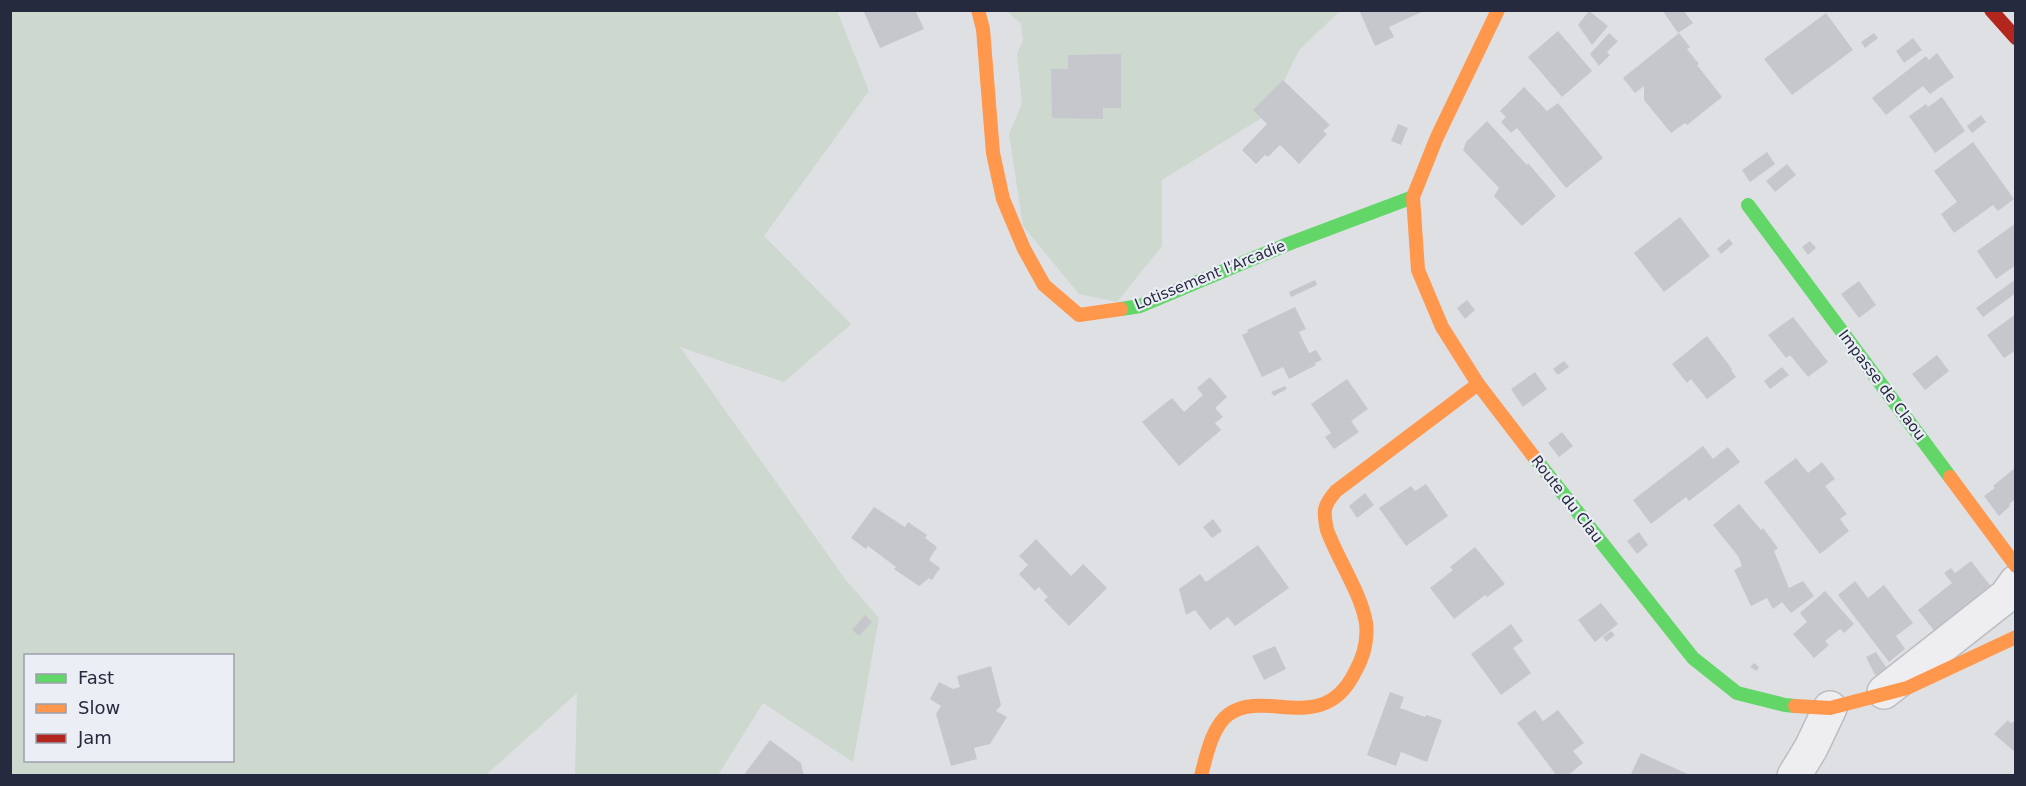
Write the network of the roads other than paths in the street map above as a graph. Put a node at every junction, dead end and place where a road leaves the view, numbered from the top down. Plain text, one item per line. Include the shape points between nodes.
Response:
1 (978, 10) edge
2 (1498, 10) edge
3 (1991, 10) edge
4 (2016, 38) edge
5 (1413, 197) junction
6 (1748, 205) dead end
7 (1478, 384) junction
8 (2016, 566) edge
9 (2016, 582) edge
10 (2016, 637) edge
11 (1880, 695) junction
12 (1830, 708) junction
13 (1201, 776) edge
14 (1794, 776) edge

1 - 5 street, Lotissement l'Arcadie via 993,153 1003,199 1044,285 1079,315 1140,306
2 - 5 street, Route du Clau
3 - 4 street
5 - 7 street, Route du Clau via 1418,270 1442,327
6 - 8 street, Impasse de Claou
7 - 12 street, Route du Clau via 1693,658 1737,693 1785,705
7 - 13 street via 1336,491 1326,504 1324,522 1365,620 1364,653 1354,675 1339,695 1318,706 1293,709 1258,705 1228,715 1212,740
9 - 11 street via 2006,596
10 - 11 street, Route du Clau via 1907,688
11 - 12 street, Route du Clau
12 - 14 street

